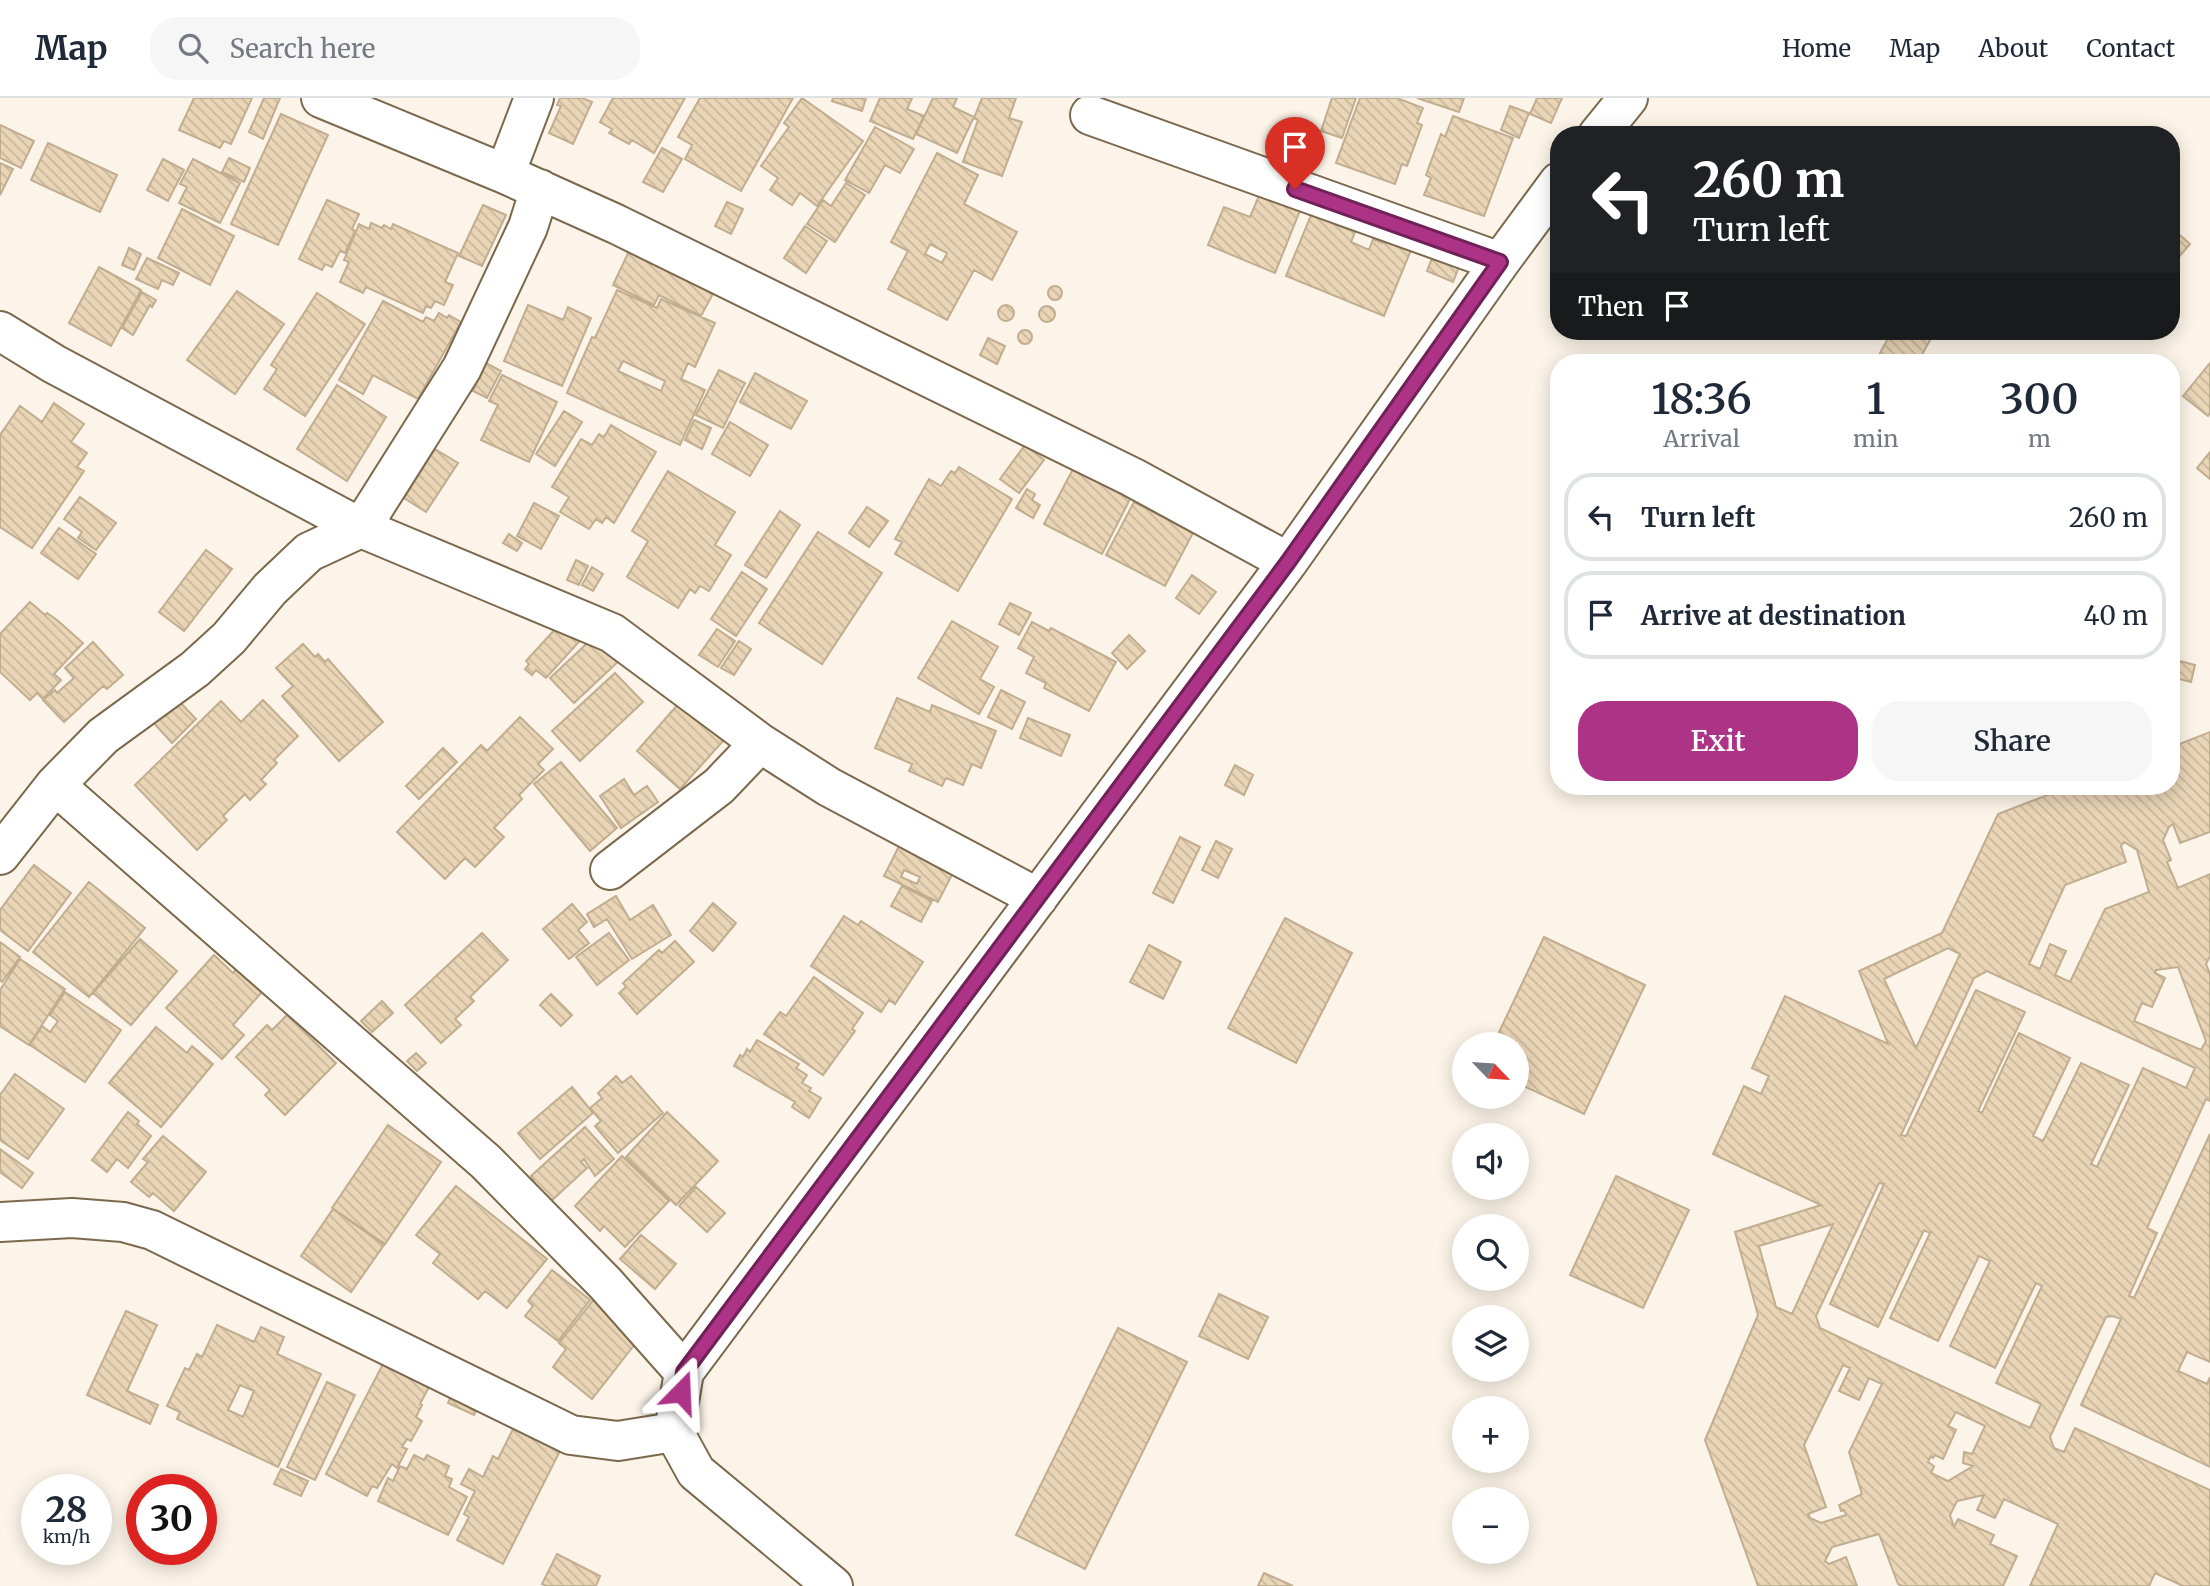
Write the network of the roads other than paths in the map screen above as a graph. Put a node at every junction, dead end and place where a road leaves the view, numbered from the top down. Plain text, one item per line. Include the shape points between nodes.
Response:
1 (321, 98) edge
2 (534, 98) edge
3 (1628, 98) edge
4 (1090, 116) dead end
5 (1605, 126) edge
6 (505, 174) junction
7 (540, 189) junction
8 (1550, 194) edge
9 (1500, 262) junction
10 (0, 331) edge
11 (361, 528) junction
12 (1288, 562) junction
13 (760, 743) junction
14 (55, 785) junction
15 (0, 855) edge
16 (610, 870) dead end
17 (1038, 898) junction
18 (0, 1222) edge
19 (684, 1372) junction
20 (674, 1432) junction
21 (833, 1586) edge

1 - 6 street
2 - 6 street
3 - 5 street
4 - 9 street
6 - 7 street
7 - 11 street via 462,368
7 - 12 street via 1132,477
8 - 9 street
9 - 12 street
10 - 11 street
11 - 13 street via 612,633
11 - 14 street via 309,552 229,638 195,669 103,736
12 - 17 street
13 - 16 street via 719,786
13 - 17 street via 829,788
14 - 15 street
14 - 19 street via 486,1162 605,1283
17 - 19 street
18 - 20 street via 72,1218 123,1222 152,1230 571,1435 618,1441
19 - 20 street
20 - 21 street via 696,1472

